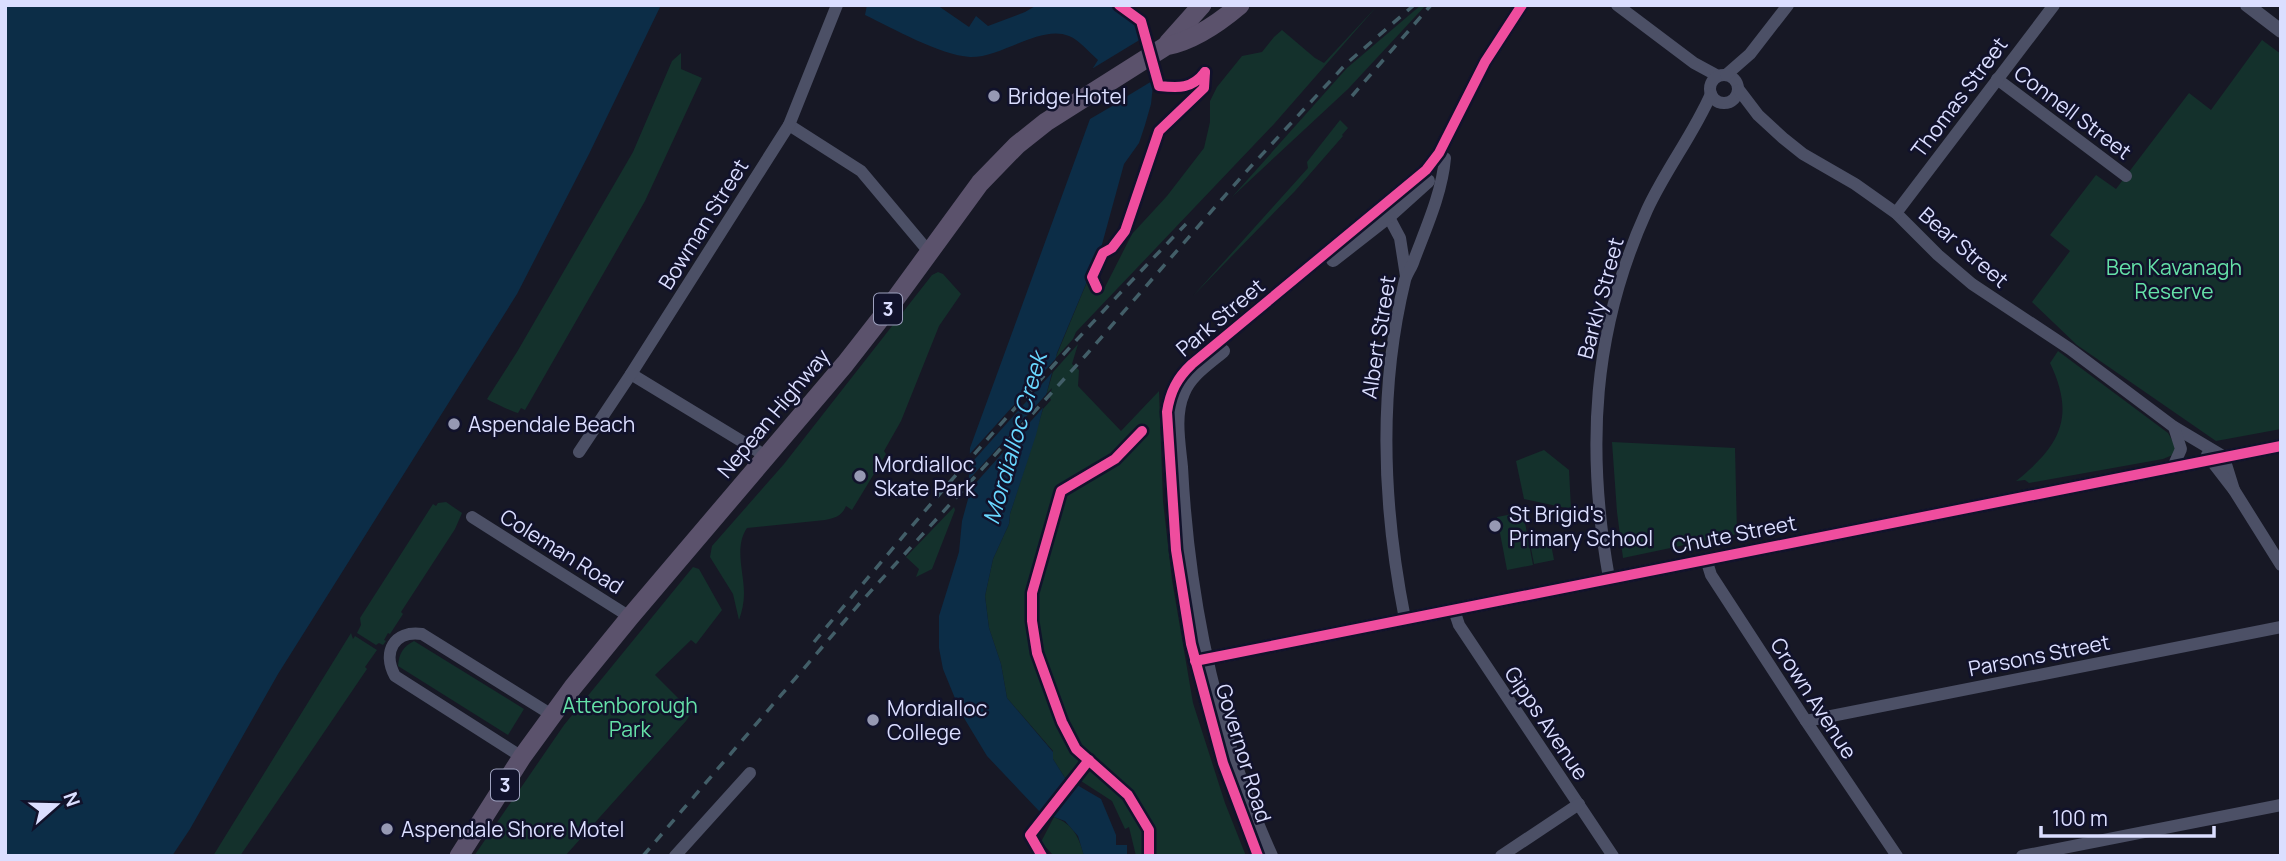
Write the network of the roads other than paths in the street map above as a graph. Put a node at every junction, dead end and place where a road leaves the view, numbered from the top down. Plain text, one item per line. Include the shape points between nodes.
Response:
1 (837, 5) edge
2 (1202, 5) edge
3 (1240, 5) edge
4 (1522, 5) edge
5 (1530, 5) edge
6 (1617, 5) edge
7 (1788, 5) edge
8 (2053, 5) edge
9 (2247, 5) edge
10 (2281, 31) edge
11 (1159, 50) junction
12 (1750, 54) junction
13 (1997, 79) junction
14 (1717, 82) junction
15 (1733, 94) junction
16 (789, 125) junction
17 (1696, 126) junction
18 (1442, 155) junction
19 (2126, 176) dead end
20 (1385, 212) junction
21 (1896, 213) junction
22 (929, 252) junction
23 (1406, 277) junction
24 (631, 374) junction
25 (2178, 429) junction
26 (2281, 446) edge
27 (579, 452) dead end
28 (766, 457) junction
29 (2217, 459) junction
30 (2173, 467) junction
31 (472, 517) dead end
32 (1706, 559) junction
33 (2281, 565) edge
34 (1609, 578) junction
35 (1454, 610) junction
36 (630, 617) junction
37 (1405, 619) junction
38 (2281, 627) edge
39 (1200, 660) junction
40 (552, 715) junction
41 (1805, 721) junction
42 (522, 757) junction
43 (750, 773) dead end
44 (1578, 804) junction
45 (2281, 804) edge
46 (459, 856) edge
47 (675, 856) edge
48 (1258, 856) edge
49 (1270, 856) edge
50 (1501, 856) edge
51 (1613, 856) edge
52 (1897, 856) edge
53 (2022, 856) edge

1 - 16 street, Bowman Street
2 - 11 highway, 3
3 - 11 highway, 3 via 1190,38
4 - 18 street, Albert Street via 1485,62
5 - 18 street, Albert Street
6 - 14 street
7 - 12 street, Barkly Street
8 - 13 street, Thomas Street
9 - 10 street
11 - 22 highway, Nepean Highway / 3 via 1045,122 1005,156
12 - 14 street, Barkly Street
12 - 15 street, Barkly Street
13 - 19 street, Connell Street
13 - 21 street, Thomas Street
14 - 15 street
14 - 15 street
14 - 17 street, Barkly Street
15 - 17 street, Barkly Street
15 - 21 street, Bear Street via 1803,154
16 - 22 street via 861,171
16 - 24 street, Bowman Street
17 - 34 street, Barkly Street via 1648,209 1607,327 1595,432 1597,493
18 - 20 street, Park Street via 1431,178
18 - 23 street, Albert Street via 1439,187
20 - 23 street via 1401,243
20 - 39 street, Park Street via 1192,364 1169,397 1176,550 1186,621
21 - 25 street, Bear Street via 1972,284
22 - 28 highway, Nepean Highway / 3 via 864,340
23 - 37 street, Albert Street via 1395,338 1387,440 1392,540
24 - 27 street, Bowman Street
24 - 28 street
25 - 29 street, Bear Street
25 - 30 street via 2181,449
26 - 29 street, Chute Street
28 - 36 highway, Nepean Highway / 3
29 - 30 street, Chute Street
29 - 33 street, Bear Street
30 - 32 street, Chute Street
31 - 36 street, Coleman Road
32 - 34 street, Chute Street
32 - 41 street, Crown Avenue via 1711,575
34 - 35 street, Chute Street
35 - 37 street, Chute Street
35 - 44 street, Gipps Avenue via 1459,625
36 - 40 highway, Nepean Highway / 3
37 - 39 street, Chute Street
38 - 41 street, Parsons Street
39 - 48 street, Governor Road via 1228,781
39 - 49 street, Governor Road
40 - 42 highway, Nepean Highway / 3
40 - 42 street via 422,634 405,634 395,641 390,658 395,676
41 - 52 street, Crown Avenue
42 - 46 highway, Nepean Highway / 3
43 - 47 street
44 - 50 street
44 - 51 street, Gipps Avenue
45 - 53 street

